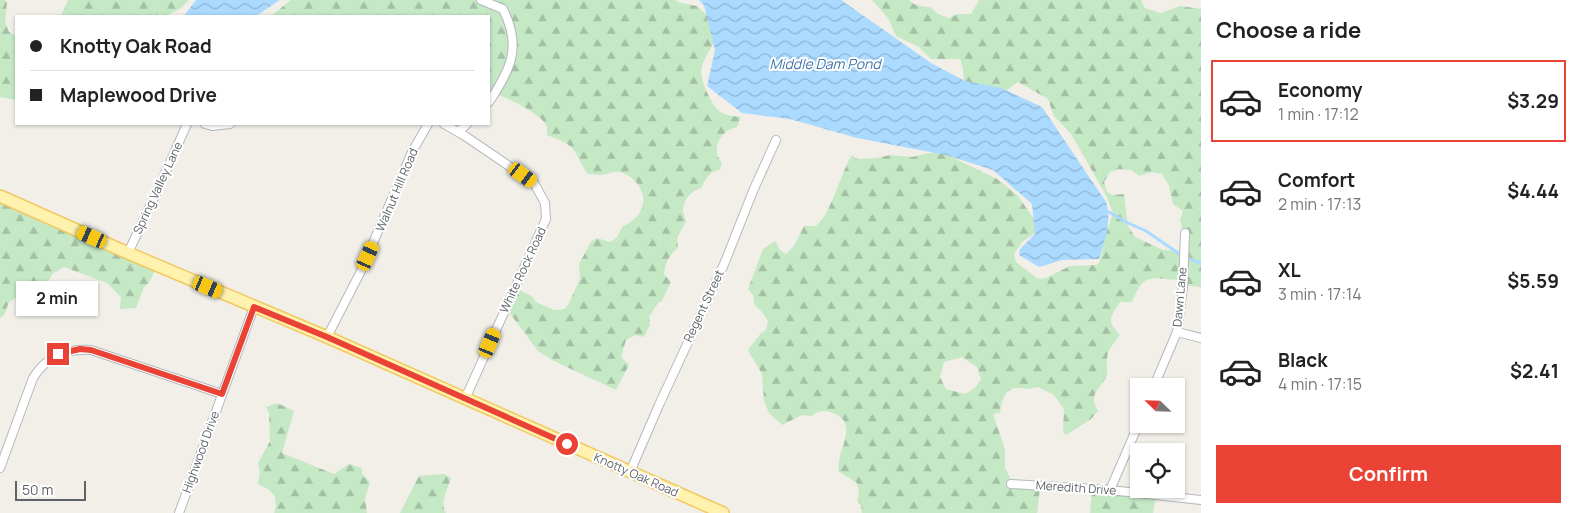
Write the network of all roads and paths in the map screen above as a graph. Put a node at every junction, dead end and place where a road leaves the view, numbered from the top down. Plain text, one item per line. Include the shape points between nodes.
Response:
1 (481, 0) edge
2 (490, 101) edge
3 (187, 125) edge
4 (208, 125) edge
5 (221, 125) edge
6 (427, 125) edge
7 (446, 125) edge
8 (466, 125) edge
9 (458, 132) junction
10 (776, 140) dead end
11 (0, 196) edge
12 (1185, 233) dead end
13 (128, 253) junction
14 (254, 307) junction
15 (1177, 332) junction
16 (327, 337) junction
17 (1201, 338) edge
18 (1157, 378) edge
19 (222, 394) junction
20 (465, 399) junction
21 (1135, 433) edge
22 (0, 468) edge
23 (630, 472) junction
24 (1010, 484) dead end
25 (1110, 490) junction
26 (1201, 500) edge
27 (179, 513) edge
28 (723, 513) edge

1 - 2 street via 503,9 510,24 513,47 511,64
3 - 13 street, Spring Valley Lane
4 - 5 street
6 - 16 street, Walnut Hill Road
7 - 9 street, White Rock Road
8 - 9 street
9 - 20 street, White Rock Road via 534,184 545,203 546,219
10 - 23 street, Regent Street
11 - 13 main road, Knotty Oak Road
12 - 15 street, Dawn Lane
13 - 14 main road, Knotty Oak Road
14 - 16 main road, Knotty Oak Road
14 - 19 street, Highwood Drive
15 - 17 street
15 - 18 street, Dawn Lane
16 - 20 main road, Knotty Oak Road
19 - 22 street via 91,350 58,354 39,368 33,378
19 - 27 street, Highwood Drive
20 - 23 main road, Knotty Oak Road
21 - 25 street
23 - 28 main road, Knotty Oak Road
24 - 25 street, Meredith Drive
25 - 26 street, Meredith Drive

